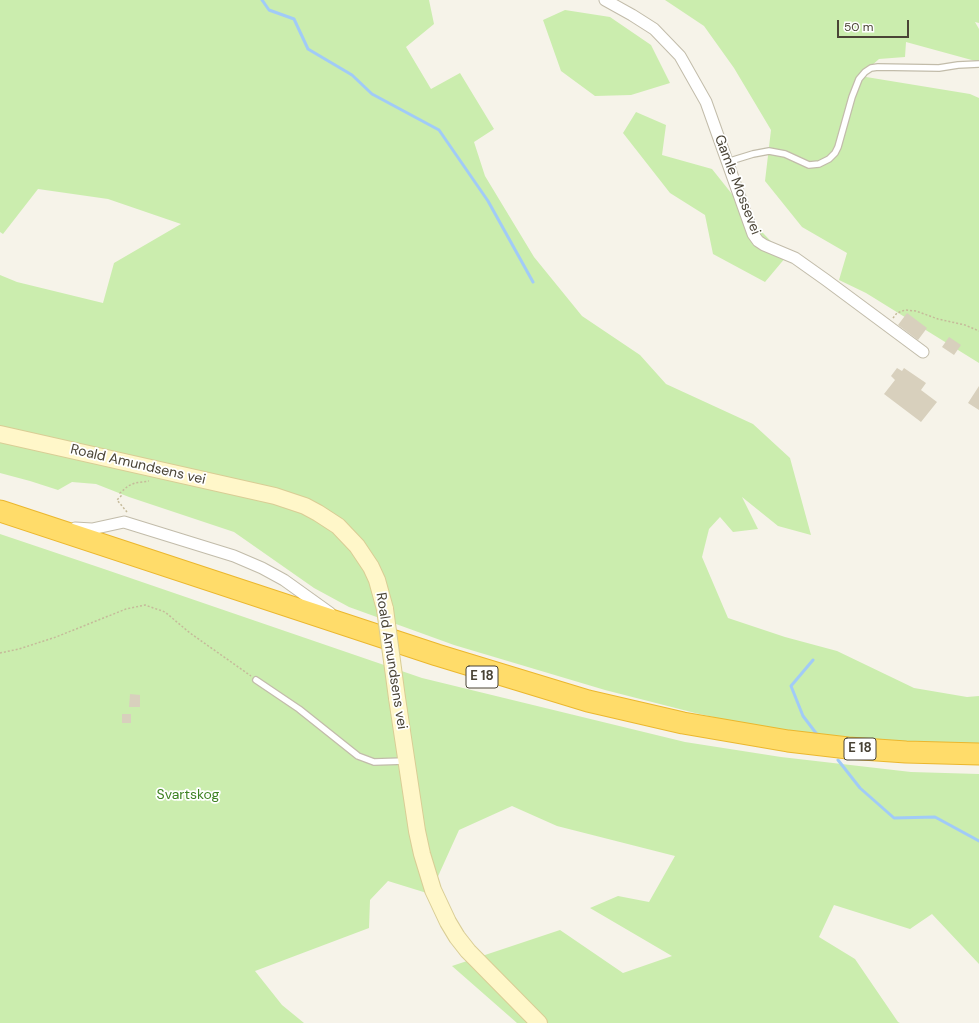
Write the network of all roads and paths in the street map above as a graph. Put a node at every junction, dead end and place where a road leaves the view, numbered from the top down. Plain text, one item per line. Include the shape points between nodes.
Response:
1 (605, 0) edge
2 (979, 64) edge
3 (727, 162) junction
4 (887, 326) junction
5 (979, 331) edge
6 (923, 352) dead end
7 (0, 434) edge
8 (162, 471) junction
9 (0, 511) edge
10 (24, 519) junction
11 (0, 520) edge
12 (134, 524) junction
13 (354, 628) junction
14 (0, 653) edge
15 (256, 680) joint
16 (979, 754) edge
17 (406, 760) junction
18 (979, 763) edge
19 (539, 1023) edge

1 - 3 street, Gamle Mossevei via 654,29 680,56 706,102
2 - 3 lane via 939,68 871,68 860,79 852,97 838,147 830,159 809,165 785,154 769,151
3 - 4 street, Gamle Mossevei via 753,234 758,241 794,258
4 - 5 path via 897,313 905,310 916,311
4 - 6 street, Gamle Mossevei
7 - 8 main road, Roald Amundsens vei
8 - 12 path via 159,480 135,483 120,492 121,496 117,500
8 - 17 main road, Roald Amundsens vei, bridge via 275,496 305,506 338,526 357,546 377,580 385,609
9 - 10 highway, E 18
10 - 12 street via 92,530 124,522
10 - 13 highway, E 18
11 - 18 highway, E 18 via 439,664 544,696 647,723 794,750 870,758
12 - 13 street via 234,556 262,568
13 - 16 highway, E 18 via 588,701 683,723 840,747
14 - 15 path via 56,637 145,604 165,612
15 - 17 lane via 299,709 358,756 374,762
17 - 19 main road, Roald Amundsens vei via 422,854 448,922 468,951

